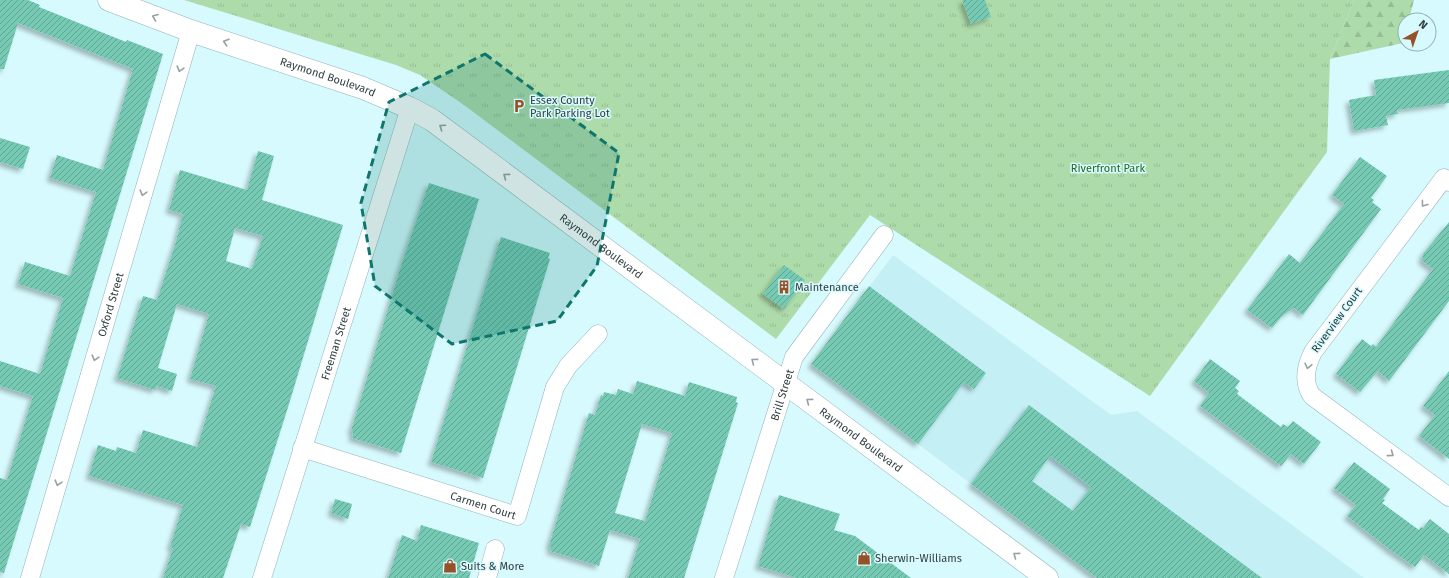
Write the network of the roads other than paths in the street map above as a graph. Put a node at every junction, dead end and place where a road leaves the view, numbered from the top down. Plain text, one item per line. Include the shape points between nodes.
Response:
1 (109, 0) edge
2 (191, 31) junction
3 (410, 108) junction
4 (1449, 182) edge
5 (884, 235) dead end
6 (598, 334) dead end
7 (786, 384) junction
8 (302, 448) junction
9 (1449, 497) edge
10 (495, 549) dead end
11 (30, 578) edge
12 (262, 578) edge
13 (487, 578) edge
14 (724, 578) edge
15 (1047, 578) edge

2 -> 1 main road, Raymond Boulevard
3 -> 2 main road, Raymond Boulevard via 363,88
2 -> 11 street, Oxford Street
7 -> 3 main road, Raymond Boulevard via 447,131
3 - 8 street, Freeman Street
4 -> 9 street, Riverview Court via 1444,178 1313,352 1307,363 1306,377 1312,396
5 - 7 street, Brill Street via 794,357
6 - 8 street, Carmen Court via 568,366 555,387 517,516
7 - 14 street, Brill Street
15 -> 7 main road, Raymond Boulevard
8 - 12 street, Freeman Street
10 - 13 street

